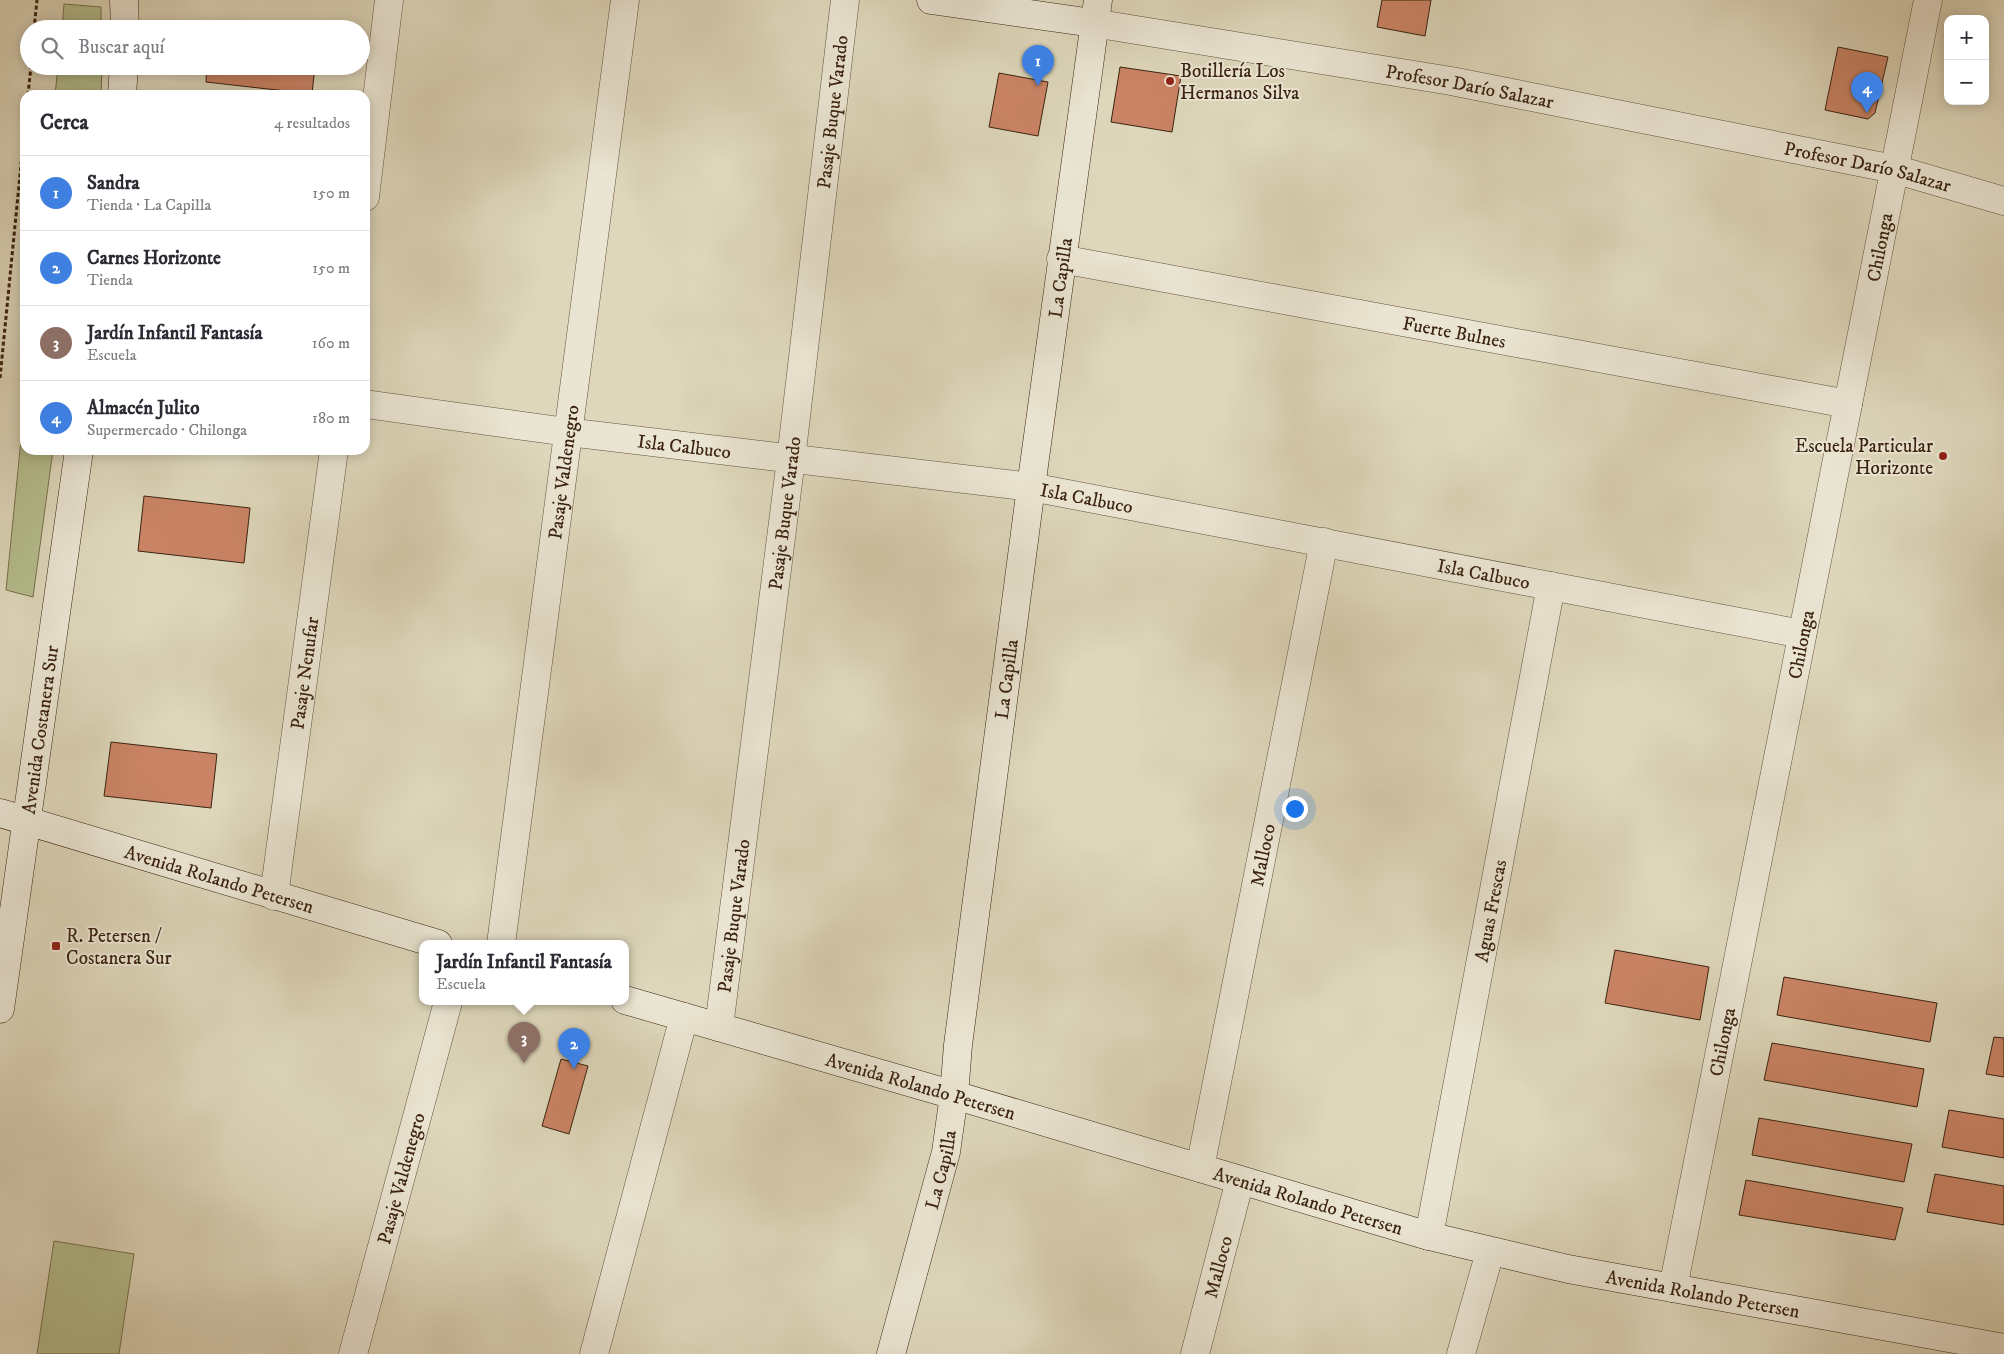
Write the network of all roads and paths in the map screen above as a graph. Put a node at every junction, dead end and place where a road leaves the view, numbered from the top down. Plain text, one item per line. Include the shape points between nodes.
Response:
1 (37, 0) edge
2 (124, 0) edge
3 (389, 0) edge
4 (625, 0) edge
5 (845, 0) edge
6 (931, 0) edge
7 (1928, 0) edge
8 (1095, 11) edge
9 (35, 20) edge
10 (124, 20) edge
11 (30, 75) edge
12 (123, 75) edge
13 (29, 90) edge
14 (122, 90) edge
15 (370, 157) edge
16 (1894, 169) junction
17 (20, 175) edge
18 (2004, 201) edge
19 (1062, 259) junction
20 (0, 378) edge
21 (1848, 404) junction
22 (370, 405) edge
23 (567, 432) junction
24 (78, 455) edge
25 (333, 455) edge
26 (791, 460) junction
27 (1030, 487) junction
28 (1324, 542) junction
29 (1551, 586) junction
30 (1802, 634) junction
31 (0, 812) edge
32 (26, 822) junction
33 (274, 896) junction
34 (424, 940) edge
35 (502, 940) edge
36 (629, 1001) edge
37 (447, 1005) edge
38 (0, 1009) edge
39 (684, 1017) junction
40 (719, 1027) junction
41 (954, 1095) junction
42 (1200, 1168) junction
43 (1240, 1180) junction
44 (1429, 1236) junction
45 (1490, 1252) junction
46 (1673, 1288) junction
47 (2004, 1348) edge
48 (353, 1354) edge
49 (594, 1354) edge
50 (892, 1354) edge
51 (1195, 1354) edge
52 (1461, 1354) edge

1 - 9 path
2 - 10 street
3 - 15 street
4 - 23 street, Pasaje Valdenegro
5 - 26 street, Pasaje Buque Varado
6 - 8 street, Profesor Darío Salazar
7 - 16 street, Chilonga
8 - 16 street, Profesor Darío Salazar
8 - 19 street, La Capilla
11 - 13 path
12 - 14 street
16 - 18 street, Profesor Darío Salazar
16 - 21 street, Chilonga
17 - 20 path
19 - 21 street, Fuerte Bulnes
19 - 27 street, La Capilla
21 - 30 street, Chilonga
22 - 23 street, Isla Calbuco
23 - 26 street, Isla Calbuco
23 - 35 street, Pasaje Valdenegro
24 - 32 street, Avenida Costanera Sur
25 - 33 street, Pasaje Nenufar
26 - 27 street, Isla Calbuco
26 - 40 street, Pasaje Buque Varado
27 - 28 street, Isla Calbuco
27 - 41 street, La Capilla
28 - 29 street, Isla Calbuco
28 - 42 street, Malloco
29 - 30 street, Isla Calbuco
29 - 44 street, Aguas Frescas
30 - 46 street, Chilonga
31 - 32 street, Avenida Rolando Petersen
32 - 33 street, Avenida Rolando Petersen
32 - 38 street, Avenida Costanera Sur
33 - 34 street, Avenida Rolando Petersen
36 - 39 street, Avenida Rolando Petersen
37 - 48 street, Pasaje Valdenegro
39 - 40 street, Avenida Rolando Petersen
39 - 49 street
40 - 41 street, Avenida Rolando Petersen
41 - 42 street, Avenida Rolando Petersen
41 - 50 street, La Capilla via 944,1159
42 - 43 street, Avenida Rolando Petersen
43 - 44 street, Avenida Rolando Petersen
43 - 51 street, Malloco
44 - 45 street, Avenida Rolando Petersen
45 - 46 street, Avenida Rolando Petersen
45 - 52 street
46 - 47 street, Avenida Rolando Petersen

